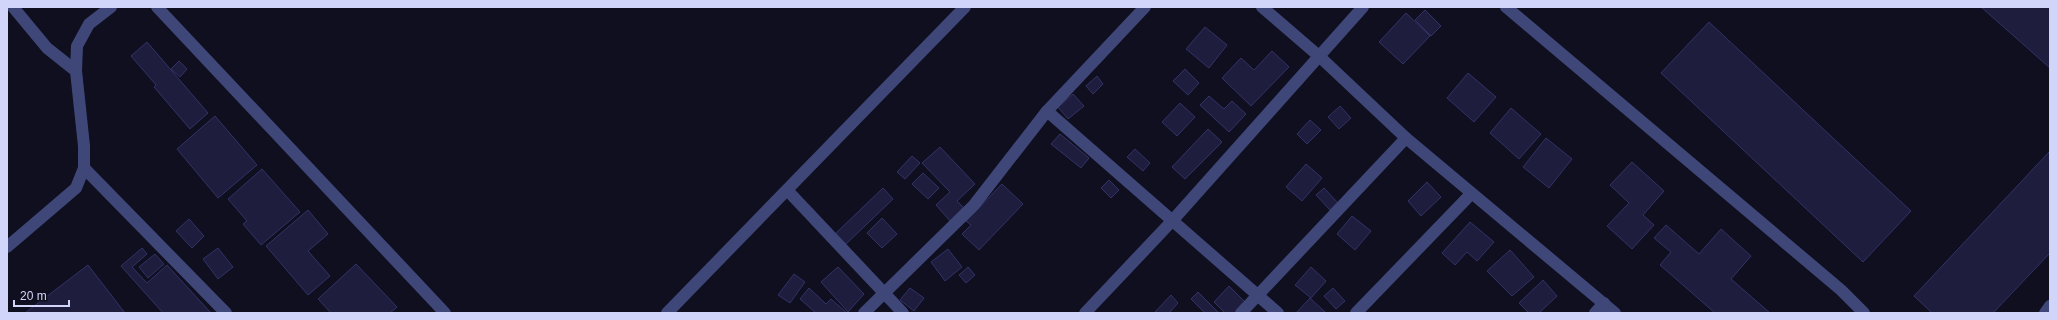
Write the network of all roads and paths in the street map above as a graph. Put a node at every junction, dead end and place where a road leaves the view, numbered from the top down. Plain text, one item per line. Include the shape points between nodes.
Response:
1 (14, 7) edge
2 (111, 7) edge
3 (157, 7) edge
4 (965, 7) edge
5 (1145, 7) edge
6 (1262, 7) edge
7 (1363, 7) edge
8 (1506, 7) edge
9 (1320, 57) junction
10 (76, 71) junction
11 (1047, 111) junction
12 (1406, 138) junction
13 (84, 168) junction
14 (788, 191) junction
15 (1471, 194) junction
16 (1172, 221) junction
17 (7, 247) edge
18 (884, 294) junction
19 (1258, 295) junction
20 (1604, 303) junction
21 (2050, 306) edge
22 (226, 313) edge
23 (444, 313) edge
24 (668, 313) edge
25 (864, 313) edge
26 (903, 313) edge
27 (1085, 313) edge
28 (1242, 313) edge
29 (1278, 313) edge
30 (1356, 313) edge
31 (1595, 313) edge
32 (1615, 313) edge
33 (1864, 313) edge
34 (2045, 313) edge

1 - 10 street via 47,48
2 - 10 street via 89,24 77,46
3 - 23 street
4 - 14 street
5 - 11 street
6 - 9 street
7 - 9 street
8 - 33 street via 1841,290
9 - 12 street
9 - 16 street
10 - 13 street via 81,104
11 - 16 street
11 - 18 street via 974,204
12 - 15 street
12 - 19 street
13 - 17 street via 76,188
13 - 22 street
14 - 18 street
14 - 24 street
15 - 20 street
15 - 30 street
16 - 19 street
16 - 27 street
18 - 25 street
18 - 26 street
19 - 28 street
19 - 29 street
20 - 31 street
20 - 32 street
21 - 34 street

